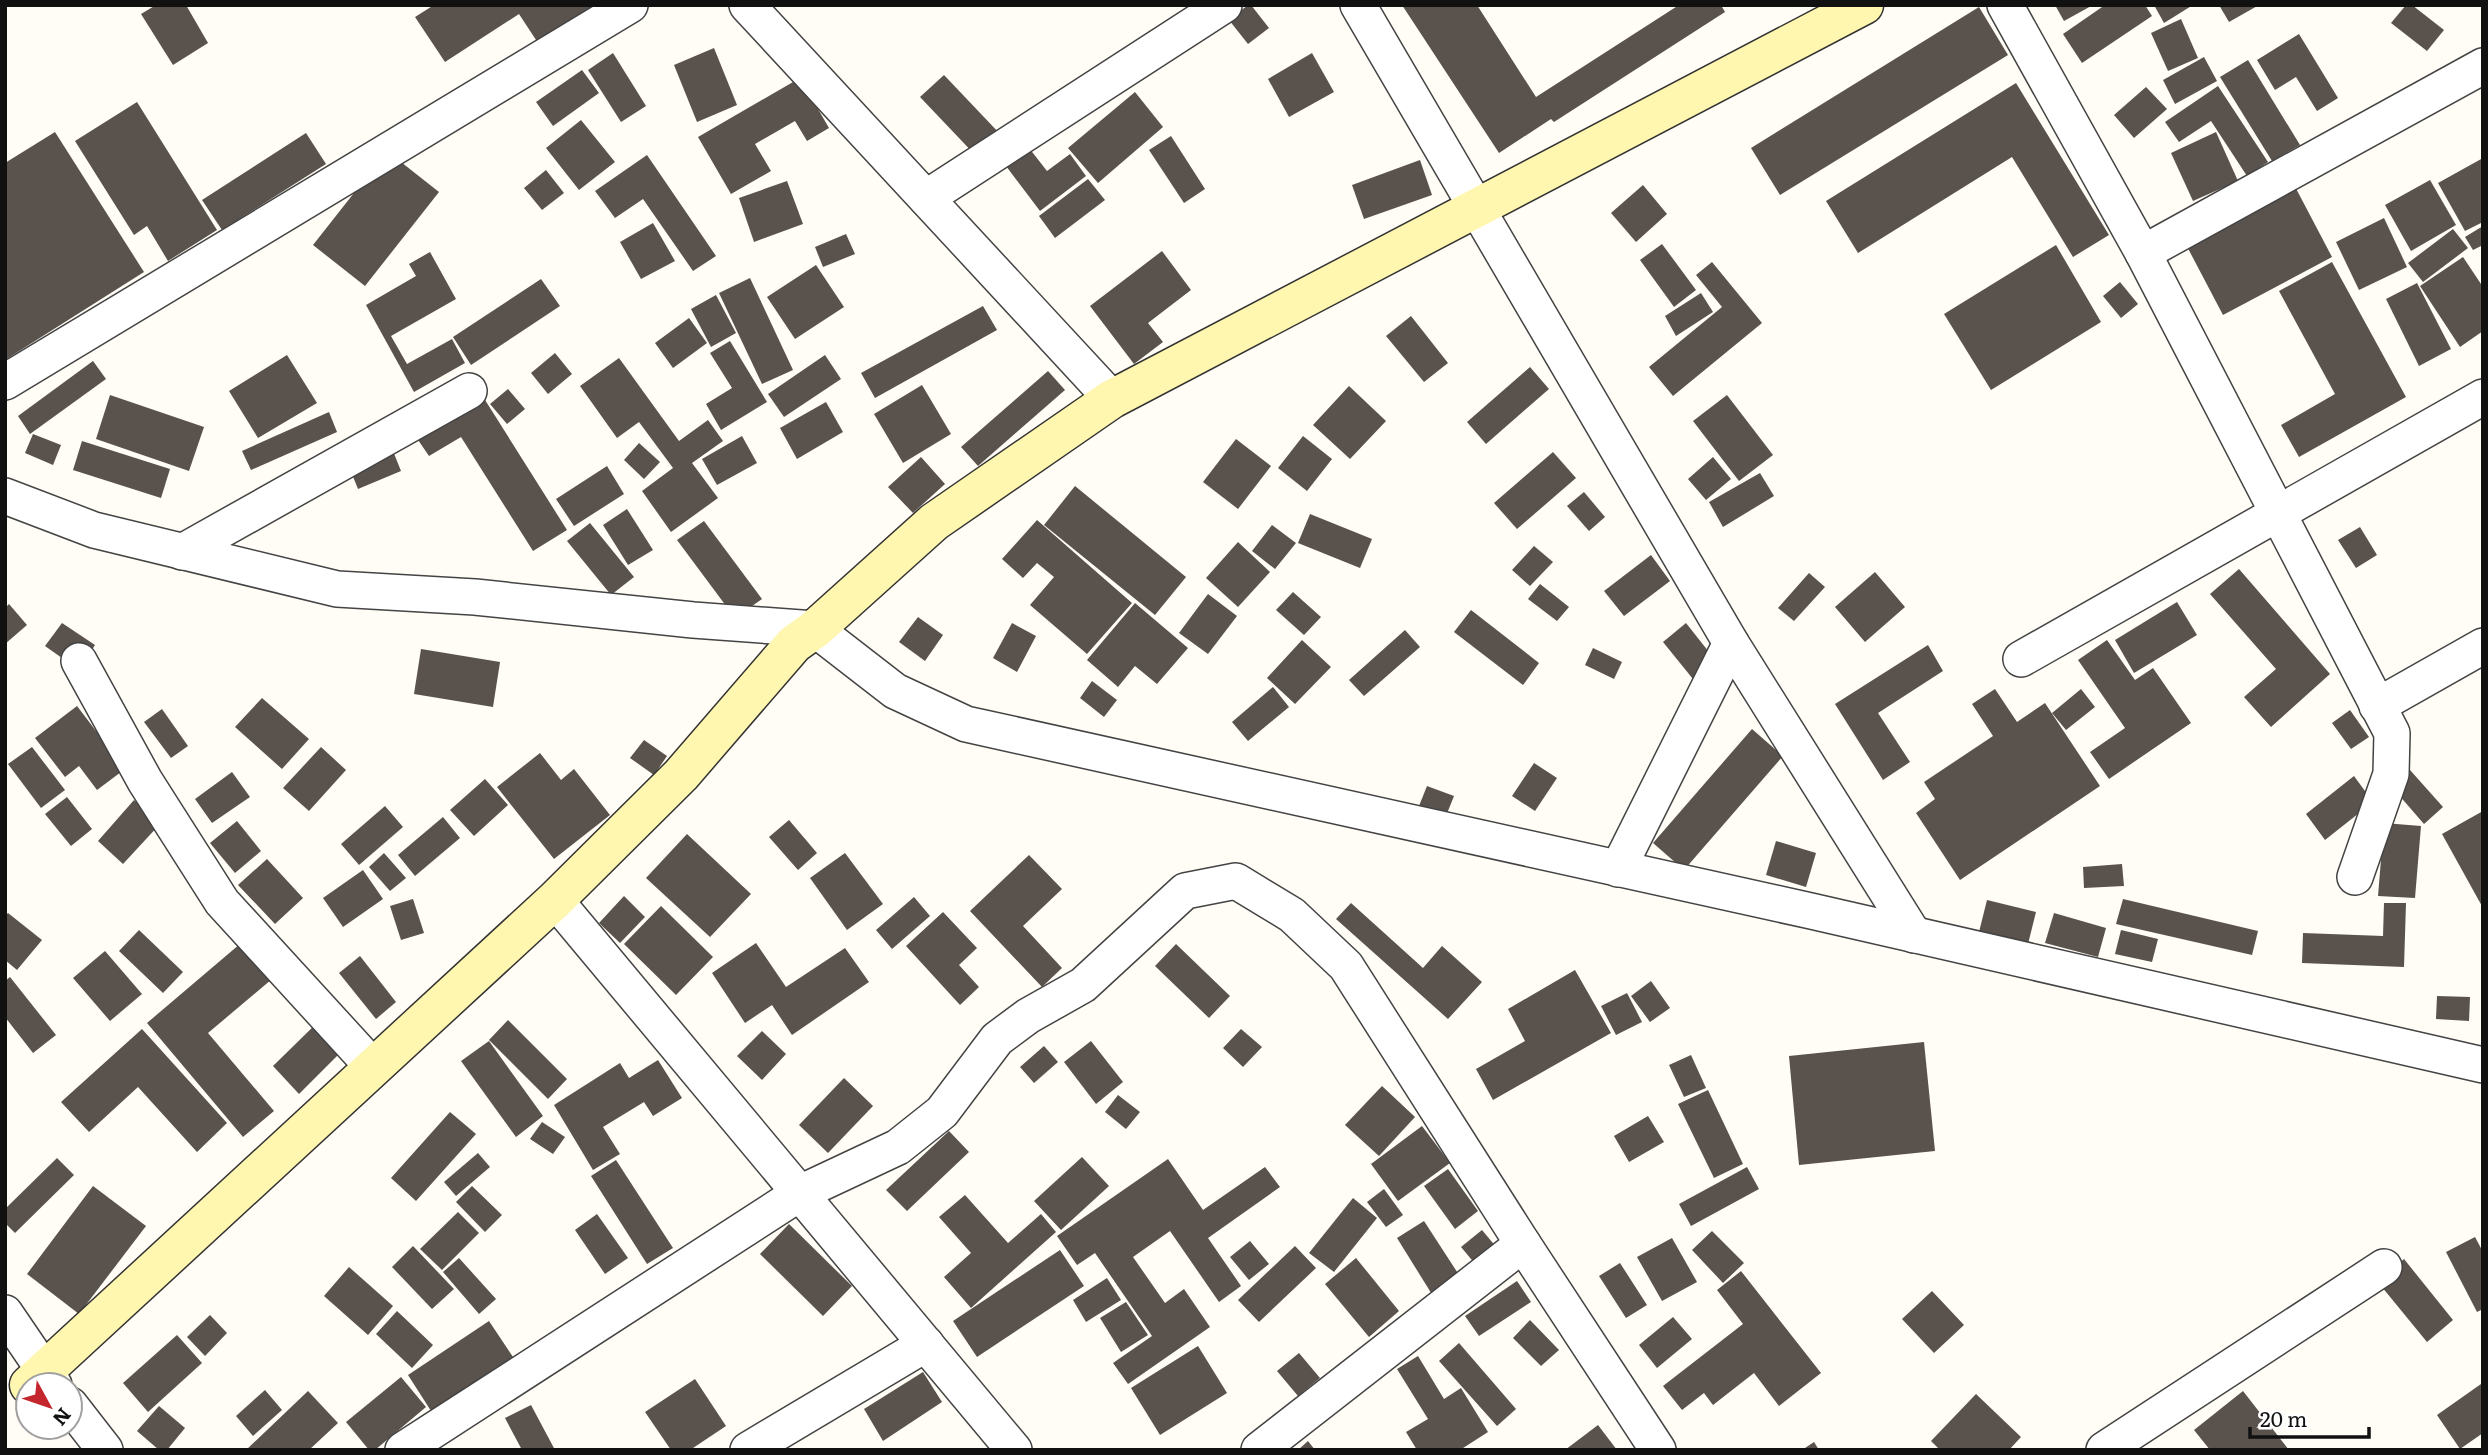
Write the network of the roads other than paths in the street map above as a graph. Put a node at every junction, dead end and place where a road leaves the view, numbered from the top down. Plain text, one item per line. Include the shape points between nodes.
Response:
1 (630, 5) edge
2 (747, 5) edge
3 (1224, 5) edge
4 (1358, 5) edge
5 (1864, 5) edge
6 (2005, 5) edge
7 (2483, 66) edge
8 (926, 198) junction
9 (1477, 209) junction
10 (2143, 253) junction
11 (5, 382) edge
12 (469, 391) dead end
13 (2483, 397) edge
14 (1112, 399) junction
15 (5, 496) edge
16 (2277, 513) junction
17 (182, 552) junction
18 (805, 637) junction
19 (1731, 643) junction
20 (2483, 646) edge
21 (2021, 659) dead end
22 (79, 661) dead end
23 (2377, 706) junction
24 (1618, 869) junction
25 (2355, 877) dead end
26 (555, 900) junction
27 (1914, 935) junction
28 (2483, 1065) edge
29 (374, 1068) junction
30 (800, 1193) junction
31 (1523, 1244) junction
32 (2384, 1267) dead end
33 (5, 1313) edge
34 (926, 1344) junction
35 (33, 1371) edge
36 (50, 1371) edge
37 (84, 1423) edge
38 (105, 1450) edge
39 (403, 1450) edge
40 (748, 1450) edge
41 (1014, 1450) edge
42 (1259, 1450) edge
43 (1658, 1450) edge
44 (2104, 1450) edge

1 - 11 street
2 - 8 street
3 - 8 street
4 - 9 street
5 - 9 street
6 - 10 street
7 - 10 street
8 - 14 street
9 - 14 street
9 - 19 street
10 - 16 street
12 - 17 street
13 - 16 street
14 - 18 street via 934,522
15 - 17 street via 94,530
16 - 21 street
16 - 23 street
17 - 18 street via 337,590 475,597
18 - 24 street via 895,691 966,724
18 - 26 street via 681,775
19 - 24 street
19 - 27 street
20 - 23 street
22 - 29 street via 145,781 222,902
23 - 25 street via 2392,733 2391,774
24 - 27 street
26 - 29 street
26 - 30 street
27 - 28 street
29 - 36 street
30 - 31 street via 898,1147 942,1112 997,1039 1083,985 1185,891 1236,881 1292,915 1346,966
30 - 34 street
30 - 39 street
31 - 42 street
31 - 43 street
32 - 44 street
33 - 35 street
34 - 40 street
34 - 41 street
37 - 38 street

